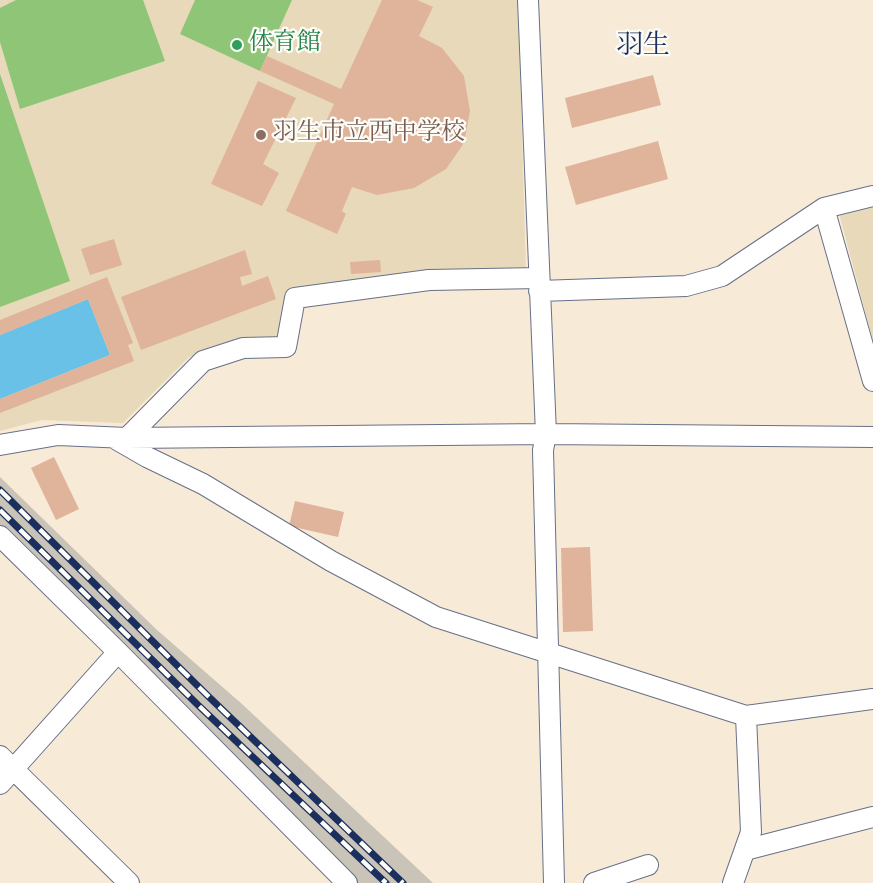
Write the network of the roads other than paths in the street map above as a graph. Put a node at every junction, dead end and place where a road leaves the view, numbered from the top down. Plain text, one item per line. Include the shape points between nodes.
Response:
1 (528, 0) edge
2 (873, 196) edge
3 (824, 208) junction
4 (539, 285) junction
5 (873, 381) edge
6 (546, 434) junction
7 (873, 436) edge
8 (120, 438) junction
9 (0, 445) edge
10 (0, 536) edge
11 (118, 652) junction
12 (549, 653) junction
13 (873, 699) edge
14 (746, 716) junction
15 (7, 762) edge
16 (0, 784) edge
17 (873, 818) edge
18 (745, 850) junction
19 (648, 865) dead end
20 (129, 883) edge
21 (346, 883) edge
22 (554, 883) edge
23 (594, 883) edge
24 (733, 883) edge

1 - 4 street
2 - 3 street
3 - 4 street via 722,276 686,286 641,289
3 - 5 street
4 - 6 street
4 - 8 street via 429,280 295,298 286,347 243,348 203,361
6 - 7 street
6 - 8 street
6 - 12 street via 543,450
8 - 9 street via 58,435
8 - 12 street via 147,457 203,484 407,603 436,617
10 - 11 street
11 - 15 street
11 - 21 street
12 - 14 street
12 - 22 street
13 - 14 street
14 - 18 street via 751,832
15 - 16 street
15 - 20 street
17 - 18 street
18 - 24 street
19 - 23 street

